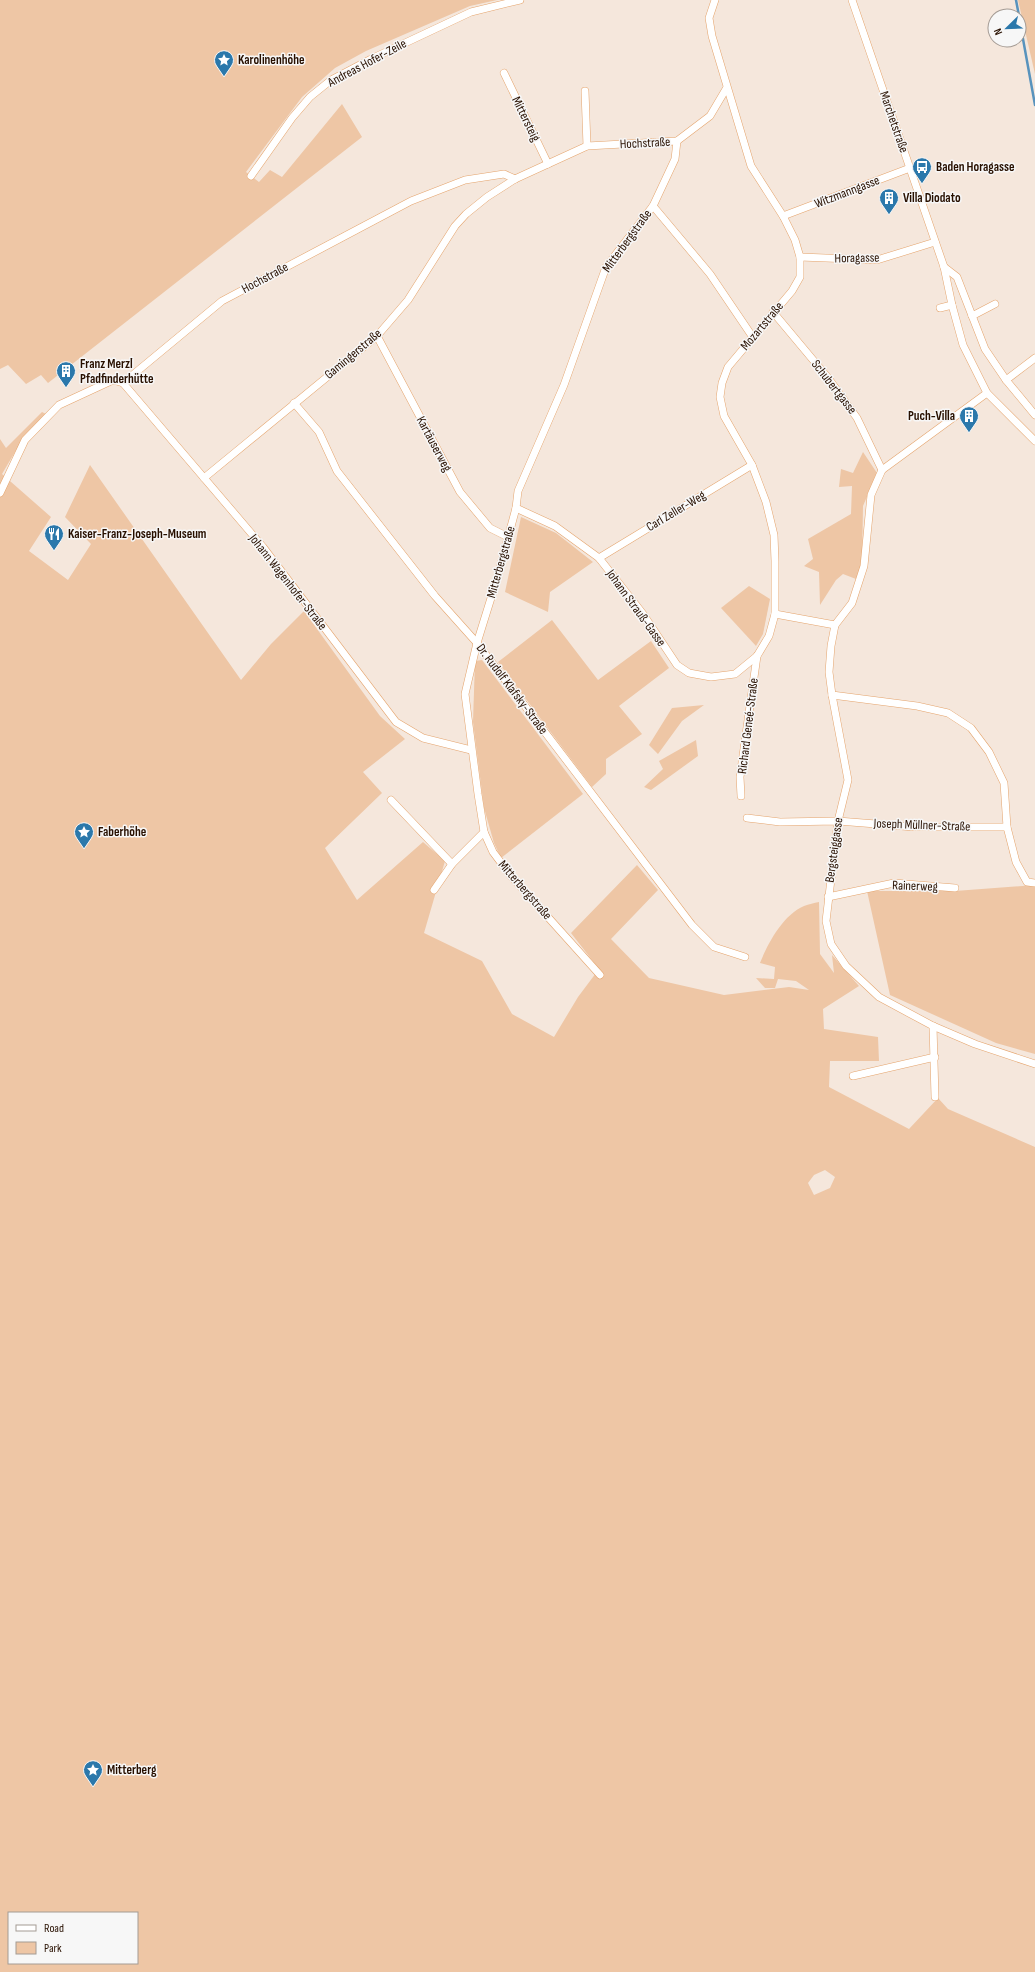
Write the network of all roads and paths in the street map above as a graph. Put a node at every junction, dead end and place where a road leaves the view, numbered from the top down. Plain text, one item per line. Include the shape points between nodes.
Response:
1 (520, 0) edge
2 (715, 0) edge
3 (852, 0) edge
4 (504, 73) dead end
5 (726, 89) junction
6 (585, 91) dead end
7 (677, 141) junction
8 (587, 146) junction
9 (548, 164) junction
10 (910, 168) junction
11 (251, 176) dead end
12 (515, 179) junction
13 (653, 206) junction
14 (784, 216) junction
15 (935, 242) junction
16 (800, 257) junction
17 (944, 267) junction
18 (995, 304) dead end
19 (952, 305) junction
20 (940, 308) dead end
21 (773, 312) junction
22 (972, 316) junction
23 (377, 336) junction
24 (752, 336) junction
25 (1035, 358) edge
26 (1006, 380) junction
27 (124, 383) junction
28 (986, 393) junction
29 (294, 403) junction
30 (1035, 415) edge
31 (1035, 441) edge
32 (752, 465) junction
33 (882, 470) junction
34 (204, 478) junction
35 (0, 493) edge
36 (516, 508) junction
37 (508, 538) junction
38 (599, 558) junction
39 (775, 614) junction
40 (835, 625) junction
41 (477, 643) junction
42 (757, 656) junction
43 (832, 695) junction
44 (471, 750) junction
45 (741, 796) dead end
46 (391, 800) dead end
47 (747, 818) dead end
48 (838, 821) junction
49 (1007, 827) junction
50 (484, 832) junction
51 (452, 864) junction
52 (1035, 883) edge
53 (955, 888) dead end
54 (434, 890) dead end
55 (828, 897) junction
56 (745, 958) dead end
57 (600, 975) dead end
58 (933, 1026) junction
59 (935, 1057) junction
60 (1035, 1064) edge
61 (853, 1076) dead end
62 (935, 1097) dead end

1 - 11 street, Andreas Hofer-Zeile via 471,12 331,80 310,97 292,118
2 - 5 street, Mozartstraße via 709,18
3 - 10 street, Marchetstraße
4 - 9 street, Mittersteig
5 - 7 street, Hochstraße via 710,116
5 - 14 street, Mozartstraße via 751,166
6 - 8 street
7 - 8 street, Hochstraße
7 - 13 street, Mitterbergstraße via 675,159
8 - 9 street, Hochstraße
9 - 12 street, Hochstraße
10 - 14 street, Witzmanngasse
10 - 15 street, Marchetstraße
12 - 23 street, Gamingerstraße via 466,214 455,226 408,300
12 - 27 street, Hochstraße via 504,174 465,180 411,201 222,301
13 - 24 street via 710,274
13 - 36 street, Mitterbergstraße via 606,267 564,384 518,491
14 - 16 street, Mozartstraße
15 - 16 street, Horagasse via 877,260
15 - 17 street, Marchetstraße
16 - 21 street, Mozartstraße via 800,277 792,291
17 - 19 street, Marchetstraße
17 - 22 street, Marchetstraße via 957,277
18 - 22 street
19 - 20 street
19 - 28 street, Marchetstraße via 963,345
21 - 24 street, Mozartstraße
21 - 33 street, Schubertgasse via 857,418
22 - 26 street, Marchetstraße via 985,349
23 - 29 street, Gamingerstraße
23 - 37 street, Kartäuserweg via 460,492 490,528
24 - 32 street, Mozartstraße via 728,366 720,397 724,416
25 - 26 street
26 - 30 street, Marchetstraße
27 - 34 street, Johann Wagenhofer-Straße
27 - 35 street via 113,380 59,405 25,440
28 - 31 street, Marchetstraße
28 - 33 street
29 - 34 street, Gamingerstraße
29 - 41 street, Dr. Rudolf Klafsky-Straße via 319,432 337,471 435,596
32 - 38 street, Carl Zeller-Weg
32 - 39 street, Mozartstraße via 766,502 774,535
33 - 40 street, Bergsteiggasse via 871,496 864,566 852,602
34 - 44 street, Johann Wagenhofer-Straße via 263,547 396,722 423,738
36 - 37 street, Mitterbergstraße
36 - 38 street, Johann Strauß-Gasse via 555,526
37 - 41 street, Mitterbergstraße
38 - 42 street, Johann Strauß-Gasse via 643,614 677,665 689,673 711,677 735,674
39 - 40 street
39 - 42 street, Mozartstraße via 769,636
40 - 43 street, Bergsteiggasse via 829,672
41 - 44 street, Mitterbergstraße via 465,694
41 - 56 street, Dr. Rudolf Klafsky-Straße via 692,925 714,946
42 - 45 street, Richard Geneé-Straße via 740,777
43 - 48 street, Bergsteiggasse via 848,780
43 - 49 street via 917,706 948,713 971,728 989,752 1004,783
44 - 50 street, Mitterbergstraße
46 - 51 street
47 - 48 street, Joseph Müllner-Straße via 780,822
48 - 49 street, Joseph Müllner-Straße via 914,827
48 - 55 street, Bergsteiggasse
49 - 52 street via 1016,862 1027,882
50 - 51 street
50 - 57 street, Mitterbergstraße via 493,852 511,876
51 - 54 street
53 - 55 street, Rainerweg via 894,883
55 - 58 street, Bergsteiggasse via 826,921 831,944 846,966 879,997
58 - 59 street
58 - 60 street, Bergsteiggasse via 975,1044
59 - 61 street
59 - 62 street

